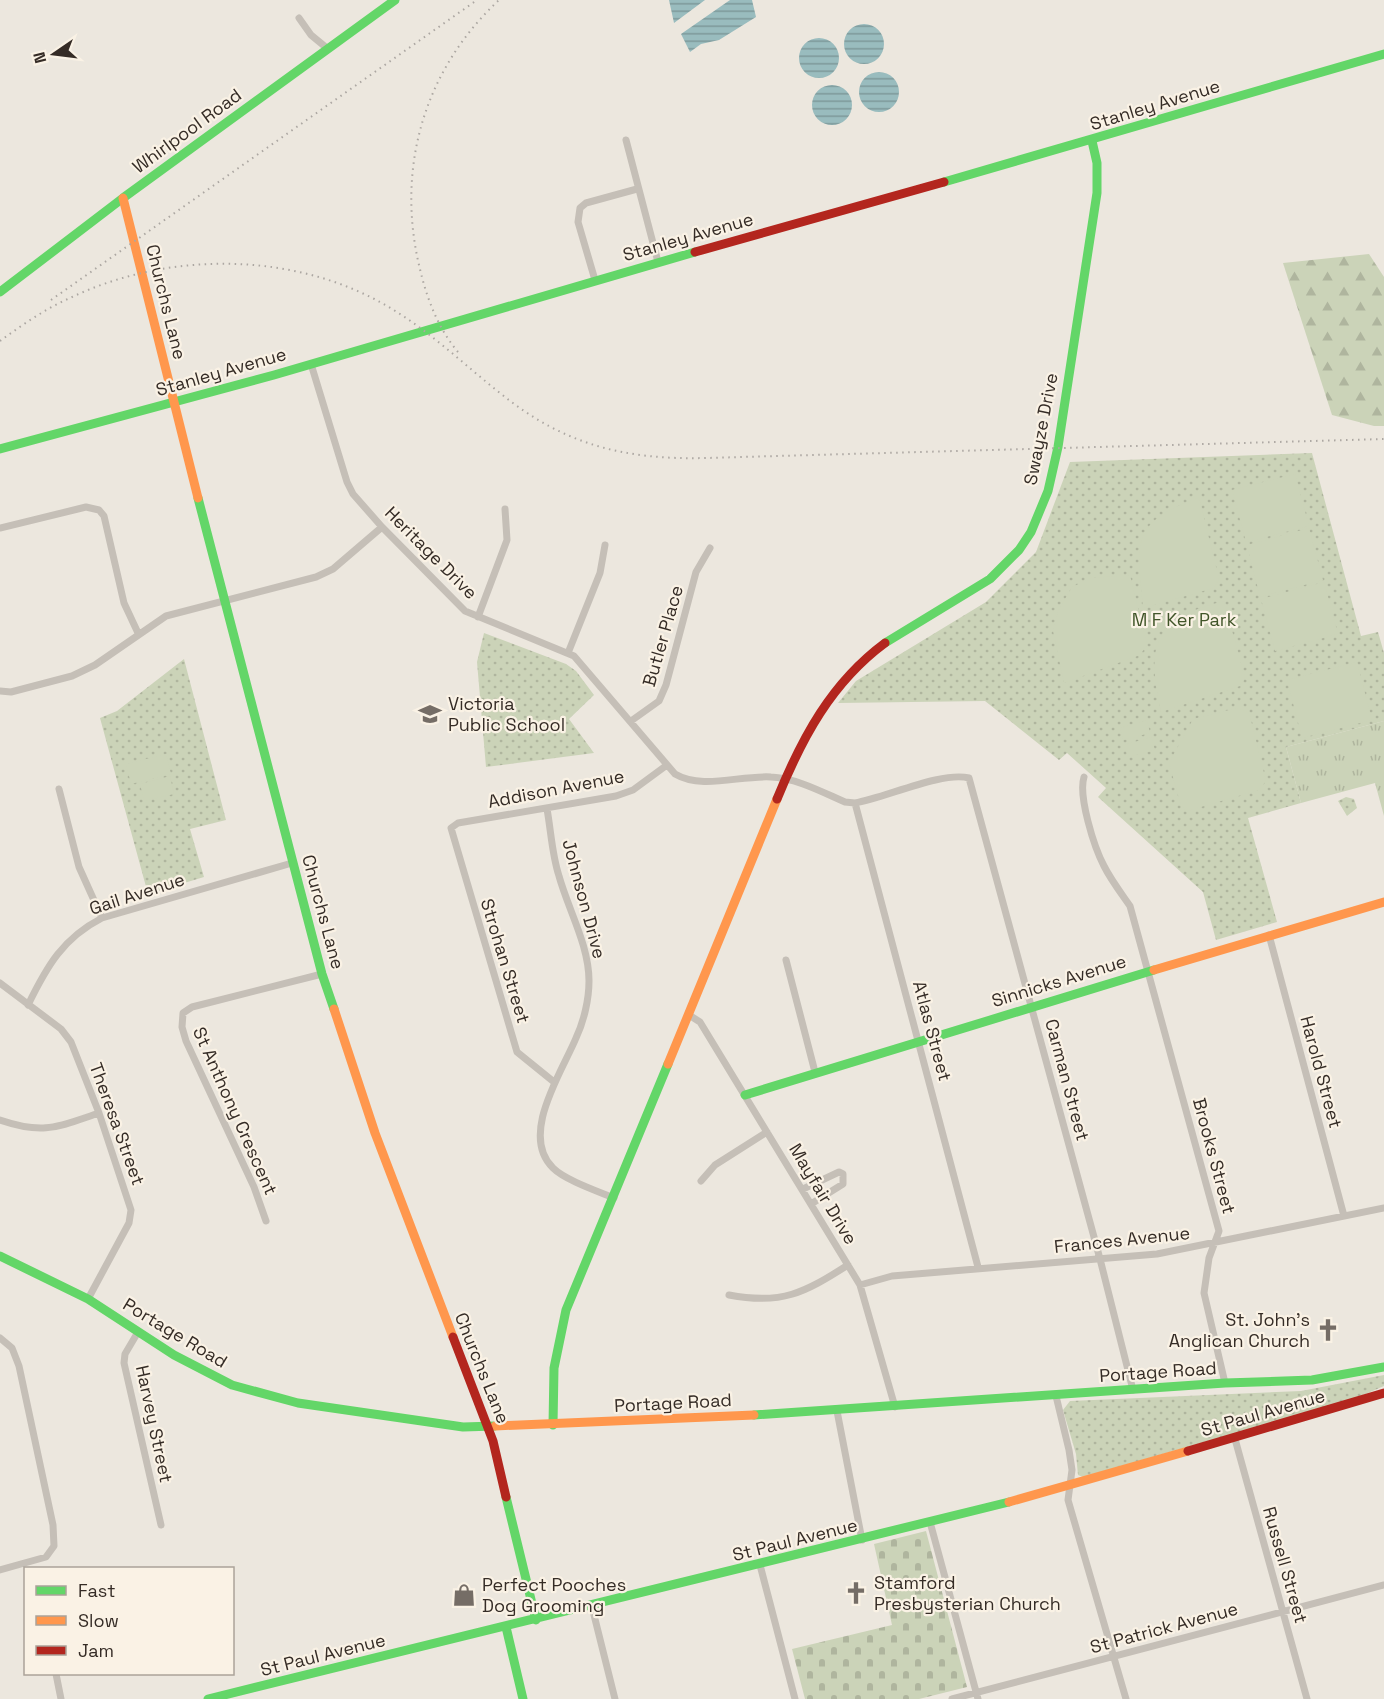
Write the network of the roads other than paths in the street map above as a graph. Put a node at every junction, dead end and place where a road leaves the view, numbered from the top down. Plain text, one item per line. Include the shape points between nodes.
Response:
1 (395, 0) edge
2 (299, 18) dead end
3 (328, 49) junction
4 (1384, 54) edge
5 (626, 140) dead end
6 (1092, 141) junction
7 (637, 189) junction
8 (123, 198) junction
9 (658, 262) junction
10 (595, 280) junction
11 (0, 292) edge
12 (311, 364) junction
13 (175, 403) junction
14 (0, 449) edge
15 (505, 509) dead end
16 (382, 527) junction
17 (0, 528) edge
18 (605, 545) dead end
19 (710, 548) dead end
20 (224, 601) junction
21 (478, 617) junction
22 (138, 633) junction
23 (568, 653) junction
24 (0, 691) edge
25 (631, 721) junction
26 (667, 765) junction
27 (1084, 777) dead end
28 (786, 778) junction
29 (59, 789) dead end
30 (855, 803) junction
31 (547, 809) junction
32 (451, 834) joint
33 (292, 863) junction
34 (1384, 902) edge
35 (102, 918) junction
36 (1269, 935) junction
37 (786, 960) dead end
38 (1148, 971) junction
39 (322, 974) junction
40 (0, 983) edge
41 (28, 1005) junction
42 (1032, 1006) junction
43 (689, 1015) junction
44 (920, 1040) junction
45 (815, 1072) junction
46 (554, 1082) junction
47 (745, 1095) junction
48 (99, 1113) junction
49 (0, 1120) edge
50 (767, 1132) junction
51 (701, 1181) dead end
52 (803, 1189) junction
53 (614, 1198) junction
54 (811, 1204) junction
55 (1384, 1208) edge
56 (1344, 1216) junction
57 (266, 1221) dead end
58 (1216, 1244) junction
59 (0, 1256) edge
60 (1100, 1259) junction
61 (848, 1265) junction
62 (978, 1267) junction
63 (860, 1285) junction
64 (729, 1295) dead end
65 (88, 1299) junction
66 (138, 1332) junction
67 (0, 1338) edge
68 (1384, 1367) edge
69 (1225, 1383) junction
70 (1133, 1390) junction
71 (1384, 1394) edge
72 (1056, 1396) junction
73 (895, 1407) junction
74 (837, 1411) junction
75 (553, 1425) junction
76 (488, 1428) junction
77 (1235, 1439) junction
78 (1069, 1486) junction
79 (930, 1522) junction
80 (161, 1525) dead end
81 (862, 1540) junction
82 (760, 1565) junction
83 (0, 1570) edge
84 (1384, 1585) edge
85 (592, 1607) junction
86 (1282, 1612) junction
87 (536, 1620) junction
88 (506, 1627) junction
89 (1114, 1657) junction
90 (56, 1675) edge
91 (977, 1696) edge
92 (61, 1699) edge
93 (208, 1699) edge
94 (523, 1699) edge
95 (615, 1699) edge
96 (795, 1699) edge
97 (952, 1699) edge
98 (1126, 1699) edge
99 (1307, 1699) edge

1 - 3 street, Whirlpool Road
2 - 3 street
3 - 8 street, Whirlpool Road
4 - 6 street, Stanley Avenue
5 - 7 street
6 - 9 street, Stanley Avenue
6 - 28 street, Swayze Drive via 1097,193 1070,368 1049,481 1031,529 1020,549 975,592 880,646 854,668 828,695
7 - 9 street
7 - 10 street via 580,208 578,222
8 - 11 street, Whirlpool Road
8 - 13 street, Churchs Lane
9 - 10 street, Stanley Avenue
10 - 12 street, Stanley Avenue
12 - 13 street, Stanley Avenue
12 - 16 street, Heritage Drive via 347,482
13 - 14 street, Stanley Avenue
13 - 20 street, Churchs Lane
15 - 21 street via 507,540
16 - 20 street via 333,569 316,578
16 - 21 street, Heritage Drive via 450,597
17 - 22 street via 86,507 99,510 104,516 124,603
18 - 23 street via 600,573
19 - 25 street, Butler Place via 696,572 663,693 659,701
20 - 22 street via 166,616
20 - 33 street, Churchs Lane
21 - 23 street, Heritage Drive
22 - 24 street via 95,665 72,676 11,692
23 - 25 street, Heritage Drive
25 - 26 street, Heritage Drive
26 - 28 street, Heritage Drive via 685,780
26 - 31 street, Addison Avenue via 626,793
27 - 38 street, Brooks Street via 1081,788 1097,850 1130,906
28 - 30 street
28 - 43 street, Swayze Drive
29 - 35 street via 79,867
30 - 42 street, Carman Street via 940,780 969,778
30 - 44 street, Atlas Street
31 - 32 street, Addison Avenue via 458,823 451,828
31 - 46 street, Johnson Drive via 558,874 589,980 577,1036
32 - 46 street, Strohan Street via 517,1052
33 - 35 street, Gail Avenue
33 - 39 street, Churchs Lane
34 - 36 street, Sinnicks Avenue
35 - 41 street, Gail Avenue via 74,935 63,947
36 - 38 street, Sinnicks Avenue
36 - 56 street, Harold Street
37 - 45 street
38 - 42 street, Sinnicks Avenue
38 - 58 street, Brooks Street via 1219,1231
39 - 57 street, St Anthony Crescent via 192,1007 183,1013 186,1041 255,1187
39 - 76 street, Churchs Lane via 375,1133
40 - 41 street, Theresa Street
41 - 48 street, Theresa Street via 61,1029 71,1042
42 - 44 street, Sinnicks Avenue
42 - 60 street, Carman Street
43 - 47 street, Mayfair Drive via 700,1022
43 - 53 street, Swayze Drive
44 - 45 street, Sinnicks Avenue
44 - 62 street, Atlas Street
45 - 47 street, Sinnicks Avenue
46 - 53 street, Johnson Drive via 539,1129 546,1161 555,1170
47 - 50 street, Mayfair Drive
48 - 49 street via 49,1129 25,1129
48 - 65 street, Theresa Street via 131,1210 129,1223
50 - 51 street via 715,1165
50 - 52 street, Mayfair Drive
52 - 54 street, Mayfair Drive
52 - 54 street via 833,1173 843,1174 843,1184
53 - 75 street, Swayze Drive via 566,1311 553,1363
54 - 61 street, Mayfair Drive
55 - 56 street, Frances Avenue
56 - 58 street, Frances Avenue
58 - 60 street, Frances Avenue
58 - 69 street, Brooks Street via 1209,1258 1204,1293
59 - 65 street, Portage Road
60 - 62 street, Frances Avenue
60 - 70 street, Carman Street
61 - 63 street, Mayfair Drive
61 - 64 street via 796,1296 749,1299
62 - 63 street, Frances Avenue via 892,1276
63 - 73 street, Mayfair Drive
65 - 66 street, Portage Road
66 - 76 street, Portage Road via 198,1369 268,1397 392,1418
66 - 80 street, Harvey Street via 124,1363
67 - 83 street via 17,1356 54,1545 46,1557
68 - 69 street, Portage Road via 1312,1380
69 - 70 street, Portage Road
70 - 72 street, Portage Road
71 - 77 street, St Paul Avenue
72 - 73 street, Portage Road
72 - 78 street via 1070,1450
73 - 74 street, Portage Road
74 - 75 street, Portage Road
74 - 81 street
75 - 76 street, Portage Road
76 - 87 street, Churchs Lane
77 - 78 street, St Paul Avenue
77 - 86 street, Russell Street
78 - 79 street, St Paul Avenue
78 - 89 street via 1068,1500
79 - 81 street, St Paul Avenue
79 - 91 street
81 - 82 street, St Paul Avenue
82 - 85 street, St Paul Avenue
82 - 96 street
84 - 86 street, St Patrick Avenue
85 - 87 street, St Paul Avenue
85 - 95 street
86 - 89 street, St Patrick Avenue
86 - 99 street, Russell Street
87 - 88 street, St Paul Avenue
88 - 93 street, St Paul Avenue
88 - 94 street
89 - 91 street, St Patrick Avenue
89 - 98 street
90 - 92 street
91 - 97 street, St Patrick Avenue

